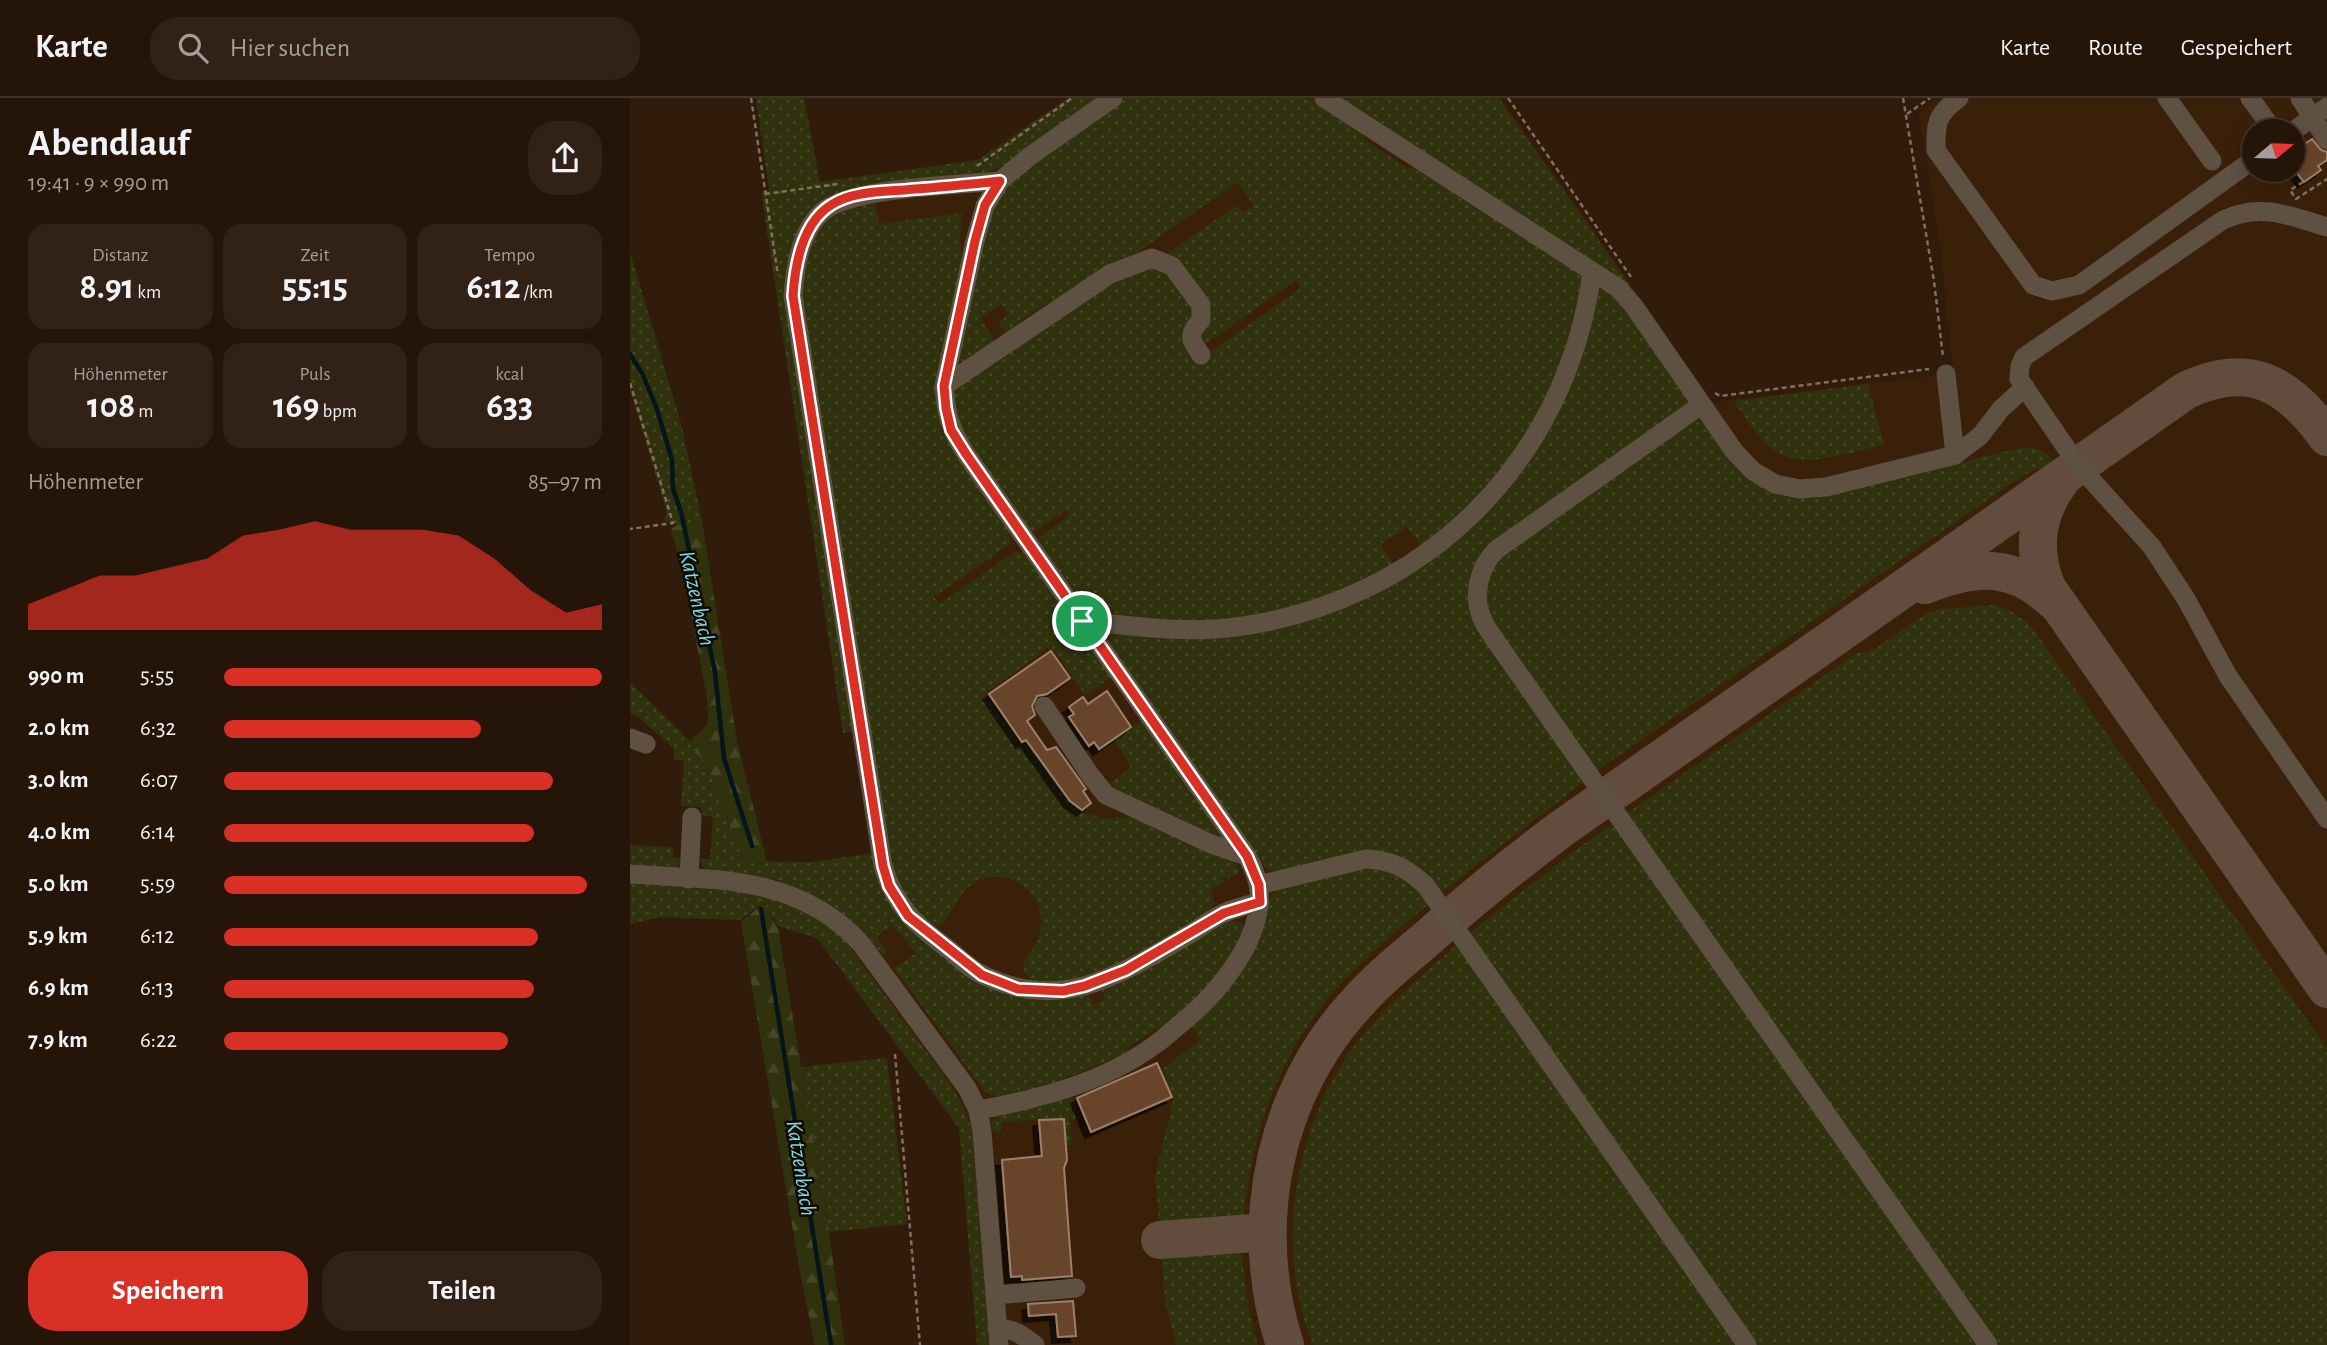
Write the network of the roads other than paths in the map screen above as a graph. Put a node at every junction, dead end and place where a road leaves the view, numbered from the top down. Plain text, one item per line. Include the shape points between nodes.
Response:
1 (1113, 98) edge
2 (1324, 98) edge
3 (1959, 98) edge
4 (2167, 98) edge
5 (2250, 98) edge
6 (2300, 98) edge
7 (2320, 112) edge
8 (2265, 119) edge
9 (2305, 123) edge
10 (2327, 140) edge
11 (2212, 161) dead end
12 (2242, 168) edge
13 (1000, 181) junction
14 (2327, 227) edge
15 (1592, 272) junction
16 (1201, 355) dead end
17 (1945, 370) road end
18 (944, 386) junction
19 (2025, 387) junction
20 (1706, 398) junction
21 (1955, 455) junction
22 (1082, 621) junction
23 (1044, 706) dead end
24 (692, 817) dead end
25 (2327, 820) edge
26 (1247, 856) junction
27 (630, 874) edge
28 (689, 878) junction
29 (1260, 893) junction
30 (978, 1110) junction
31 (1076, 1288) dead end
32 (995, 1295) junction
33 (998, 1336) edge
34 (1035, 1345) edge
35 (1747, 1345) edge
36 (1988, 1345) edge

1 - 13 street
2 - 15 street
3 - 12 street via 1942,110 1936,150 2033,285 2052,290 2079,285
4 - 11 street
5 - 8 street
6 - 7 street
7 - 9 street
7 - 10 street
13 - 18 street via 985,205 975,241
13 - 29 street via 844,199 820,214 807,234 795,272 793,296 889,886 908,916 982,975 1018,989 1041,991 1085,986 1126,970
14 - 19 street via 2276,212 2249,211 2223,220 2024,357 2019,379
15 - 20 street via 1618,288
15 - 22 street via 1573,356 1537,433 1479,508 1428,552 1344,600 1275,621 1200,630
16 - 18 street via 1191,339 1201,320 1201,305 1172,266 1152,258 1110,274
17 - 21 street
18 - 22 street via 951,430
19 - 21 street via 1980,436
19 - 25 street via 2084,472 2152,547 2228,676
20 - 21 street via 1743,463 1788,488 1826,487
20 - 36 street via 1496,550 1481,574 1481,617
22 - 26 street
23 - 26 street via 1107,795 1210,844
24 - 28 street
26 - 29 street
27 - 28 street
28 - 30 street via 791,894 848,929 967,1088
29 - 30 street via 1256,924 1228,976 1206,1002 1156,1045 1063,1090
29 - 35 street via 1366,859 1396,863 1411,872 1426,886
30 - 32 street
31 - 32 street
32 - 33 street
33 - 34 street via 1013,1329

